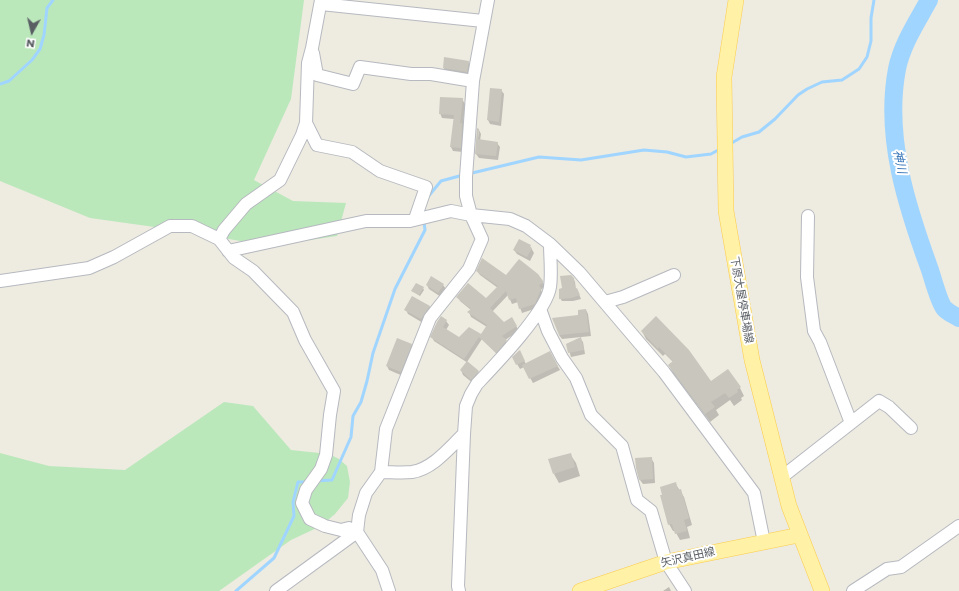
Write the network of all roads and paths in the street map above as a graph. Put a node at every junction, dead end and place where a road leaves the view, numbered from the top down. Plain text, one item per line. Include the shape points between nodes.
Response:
1 (488, 0) edge
2 (736, 0) edge
3 (321, 2) edge
4 (483, 21) junction
5 (312, 48) junction
6 (472, 81) junction
7 (306, 123) junction
8 (471, 215) junction
9 (808, 216) dead end
10 (415, 219) junction
11 (219, 240) junction
12 (550, 244) junction
13 (228, 251) junction
14 (674, 275) dead end
15 (0, 281) edge
16 (605, 302) junction
17 (540, 309) junction
18 (851, 423) junction
19 (910, 428) dead end
20 (464, 434) junction
21 (381, 472) junction
22 (782, 477) junction
23 (959, 526) edge
24 (356, 532) junction
25 (344, 535) junction
26 (799, 535) junction
27 (764, 542) junction
28 (666, 562) junction
29 (276, 591) edge
30 (389, 591) edge
31 (460, 591) edge
32 (580, 591) edge
33 (685, 591) edge
34 (822, 591) edge
35 (853, 591) edge

1 - 4 street
2 - 22 main road, 下原大屋停車場線 via 724,77 726,211 752,360
3 - 4 street
3 - 5 street
4 - 6 street
5 - 6 street via 318,75 346,83 353,84 360,67
5 - 7 street via 308,63
6 - 8 street via 466,178 466,196
7 - 10 street via 317,145 352,152 380,171 426,187
7 - 11 street via 280,180 246,204
8 - 10 street via 451,211
8 - 12 street via 510,219 526,226
8 - 21 street via 482,238 469,269 430,318 386,429
9 - 18 street via 807,276 814,331
10 - 13 street via 366,221
11 - 13 street
11 - 15 street via 192,226 170,226 89,268
12 - 16 street
12 - 17 street via 550,288
13 - 25 street via 253,271 293,312 305,340 334,391 326,455 321,469 306,490 302,503 310,519
14 - 16 street
16 - 27 street via 664,372 754,493
17 - 20 street via 525,330 477,384 466,406
17 - 28 street via 562,358 576,378 591,415 622,446 637,500 651,511
18 - 19 street via 879,401 889,407
18 - 22 street
20 - 21 street via 427,466 413,472
20 - 31 street via 458,586
21 - 24 street via 366,492
22 - 26 main road, 下原大屋停車場線
23 - 35 street via 901,568 887,569
24 - 25 street
24 - 30 street via 382,570
25 - 29 street
26 - 27 main road, 矢沢真田線
26 - 34 main road, 下原大屋停車場線
27 - 28 main road, 矢沢真田線
28 - 32 main road, 矢沢真田線
28 - 33 street

